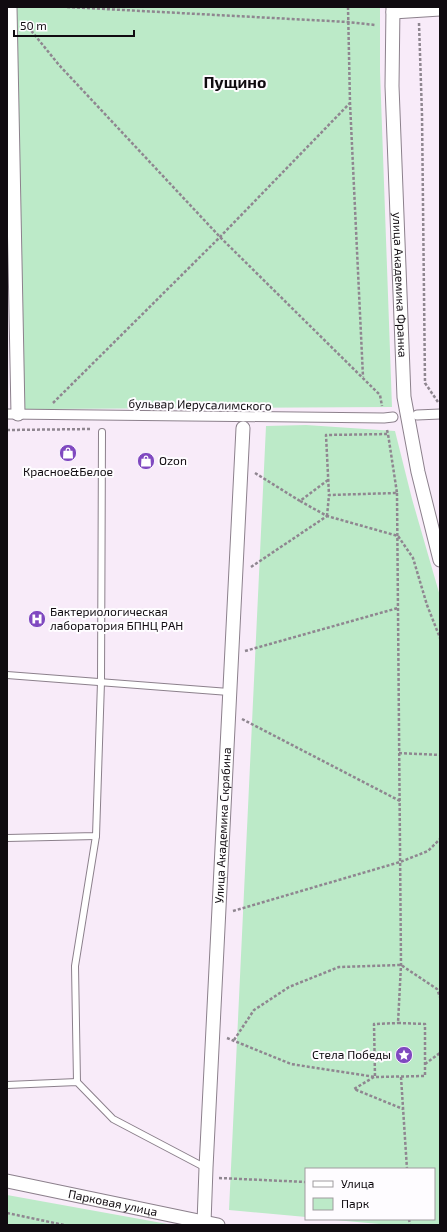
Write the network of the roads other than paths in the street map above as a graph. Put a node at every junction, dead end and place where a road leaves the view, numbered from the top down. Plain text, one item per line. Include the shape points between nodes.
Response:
1 (10, 7) edge
2 (393, 10) edge
3 (440, 10) edge
4 (10, 104) edge
5 (11, 194) edge
6 (13, 414) edge
7 (440, 414) edge
8 (417, 415) dead end
9 (389, 418) road end
10 (243, 428) dead end
11 (102, 432) dead end
12 (440, 560) edge
13 (7, 675) edge
14 (100, 682) junction
15 (228, 692) junction
16 (96, 836) junction
17 (7, 838) edge
18 (77, 1082) junction
19 (7, 1085) edge
20 (206, 1168) junction
21 (7, 1180) edge
22 (204, 1223) junction
23 (218, 1225) edge

1 - 4 street
2 - 3 street
2 - 12 street, улица Академика Франка via 392,86 404,397 418,472
4 - 5 street
5 - 6 street
6 - 9 street, бульвар Иерусалимского
7 - 8 street
10 - 15 street, Улица Академика Скрябина
11 - 14 lane
13 - 14 lane
14 - 15 lane
14 - 16 lane
15 - 20 street, Улица Академика Скрябина
16 - 17 lane
16 - 18 lane via 75,966
18 - 19 lane
18 - 20 lane via 113,1119
20 - 22 street, Улица Академика Скрябина
21 - 22 street, Парковая улица
22 - 23 street, Парковая улица

